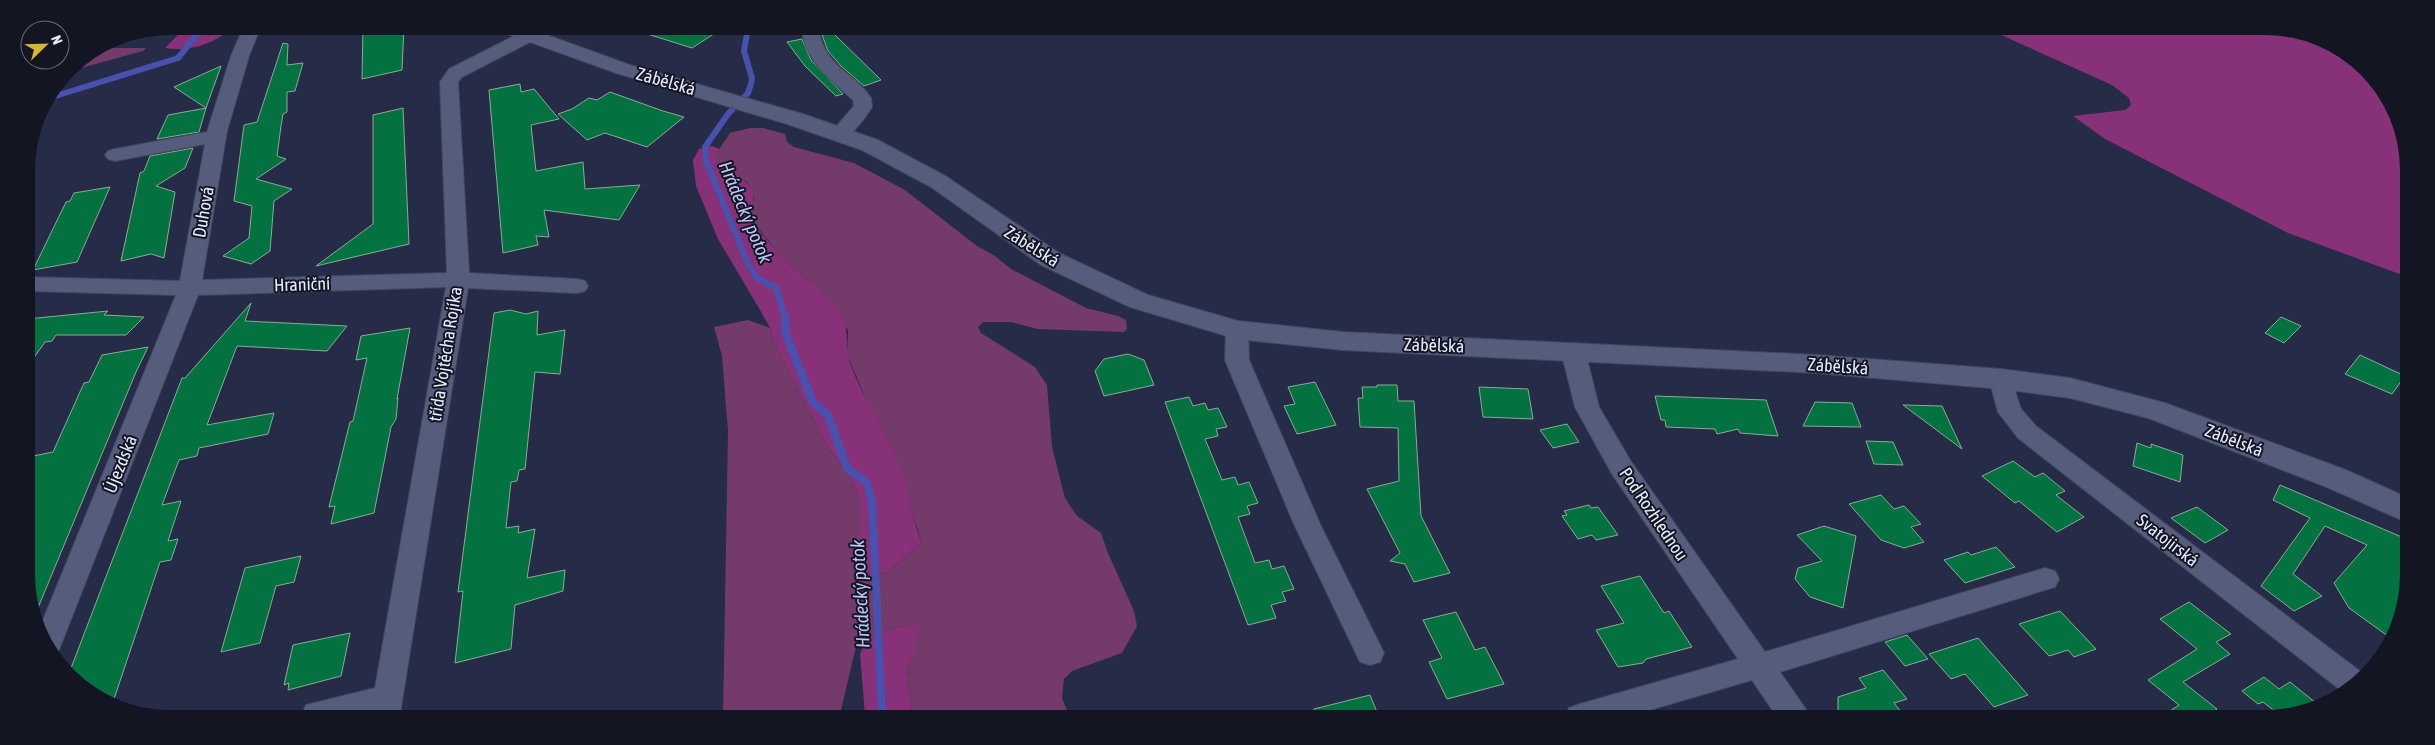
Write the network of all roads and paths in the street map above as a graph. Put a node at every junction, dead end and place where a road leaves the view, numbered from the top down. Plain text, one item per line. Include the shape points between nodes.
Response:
1 (249, 35) edge
2 (811, 35) edge
3 (528, 36) joint
4 (840, 134) junction
5 (216, 136) junction
6 (115, 155) dead end
7 (458, 280) junction
8 (35, 284) edge
9 (577, 286) dead end
10 (190, 288) junction
11 (1237, 330) junction
12 (1573, 351) junction
13 (2001, 378) junction
14 (2400, 507) edge
15 (2045, 579) dead end
16 (50, 637) edge
17 (1370, 653) dead end
18 (1759, 666) junction
19 (2349, 680) edge
20 (387, 706) edge
21 (352, 710) edge
22 (1605, 710) edge
23 (1789, 710) edge

1 - 5 street, Duhová
2 - 4 street via 820,57 862,98 863,107
3 - 4 main road, Zábělská via 623,69
3 - 7 street, třída Vojtěcha Rojíka via 455,73 449,82
4 - 11 main road, Zábělská via 887,153 930,177 1050,259 1076,273 1139,301
5 - 6 street
5 - 10 street, Duhová
7 - 9 street, Hraniční
7 - 10 street, Hraniční
7 - 20 street, třída Vojtěcha Rojíka
8 - 10 street, Hraniční
10 - 16 street, Újezdská
11 - 12 main road, Zábělská via 1343,341
11 - 17 street via 1238,360 1307,524
12 - 13 main road, Zábělská
12 - 18 street, Pod Rozhlednou via 1587,407 1621,467
13 - 14 main road, Zábělská via 2070,388 2155,410 2335,478
13 - 19 street, Svatojirská via 2010,412 2027,432
15 - 18 street
18 - 22 street
18 - 23 street, Pod Rozhlednou
20 - 21 street

